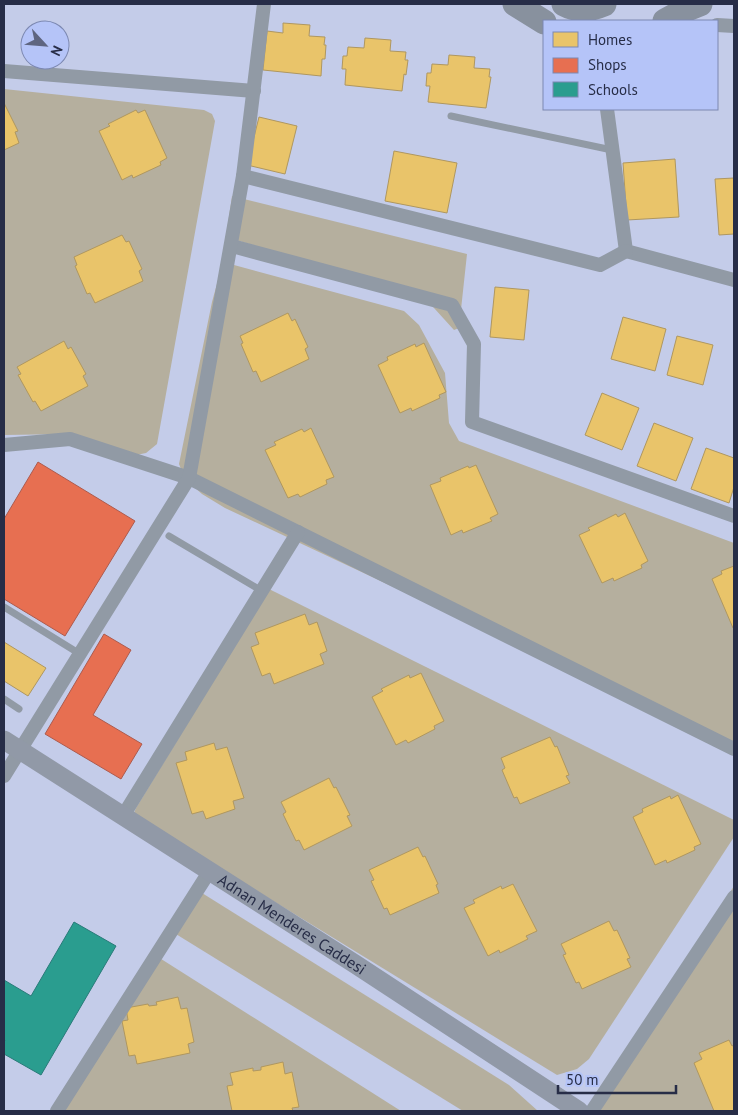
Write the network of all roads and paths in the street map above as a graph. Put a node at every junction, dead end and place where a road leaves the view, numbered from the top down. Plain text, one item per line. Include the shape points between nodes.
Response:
1 (264, 4) edge
2 (515, 4) edge
3 (604, 4) edge
4 (700, 4) edge
5 (568, 10) edge
6 (604, 20) edge
7 (667, 20) edge
8 (543, 21) edge
9 (718, 25) edge
10 (734, 26) edge
11 (4, 71) edge
12 (254, 91) junction
13 (607, 110) edge
14 (451, 116) dead end
15 (612, 150) junction
16 (243, 176) junction
17 (232, 246) junction
18 (626, 251) junction
19 (734, 280) edge
20 (4, 445) edge
21 (189, 478) junction
22 (734, 516) edge
23 (298, 532) junction
24 (169, 536) dead end
25 (262, 591) junction
26 (4, 608) edge
27 (80, 654) junction
28 (4, 699) edge
29 (18, 709) dead end
30 (4, 740) edge
31 (734, 749) edge
32 (20, 750) junction
33 (4, 776) edge
34 (123, 816) junction
35 (209, 872) junction
36 (734, 896) edge
37 (57, 1111) edge
38 (579, 1111) edge
39 (592, 1111) edge

1 - 12 street
2 - 8 highway
3 - 5 highway
3 - 6 highway
4 - 7 highway
9 - 10 street
11 - 12 street
12 - 16 street
13 - 15 street
14 - 15 lane
15 - 18 street
16 - 17 street
16 - 18 street via 600,266
17 - 21 street
17 - 22 street via 452,305 474,344 472,422
18 - 19 street
20 - 21 street via 70,439
21 - 23 street
21 - 27 street
23 - 25 street
23 - 31 street
24 - 25 lane
25 - 34 street
26 - 27 lane
27 - 32 street
28 - 29 lane
30 - 32 street, Adnan Menderes Caddesi
32 - 33 street
32 - 34 street, Adnan Menderes Caddesi
34 - 35 street, Adnan Menderes Caddesi
35 - 37 street
35 - 38 street, Adnan Menderes Caddesi
36 - 39 street

